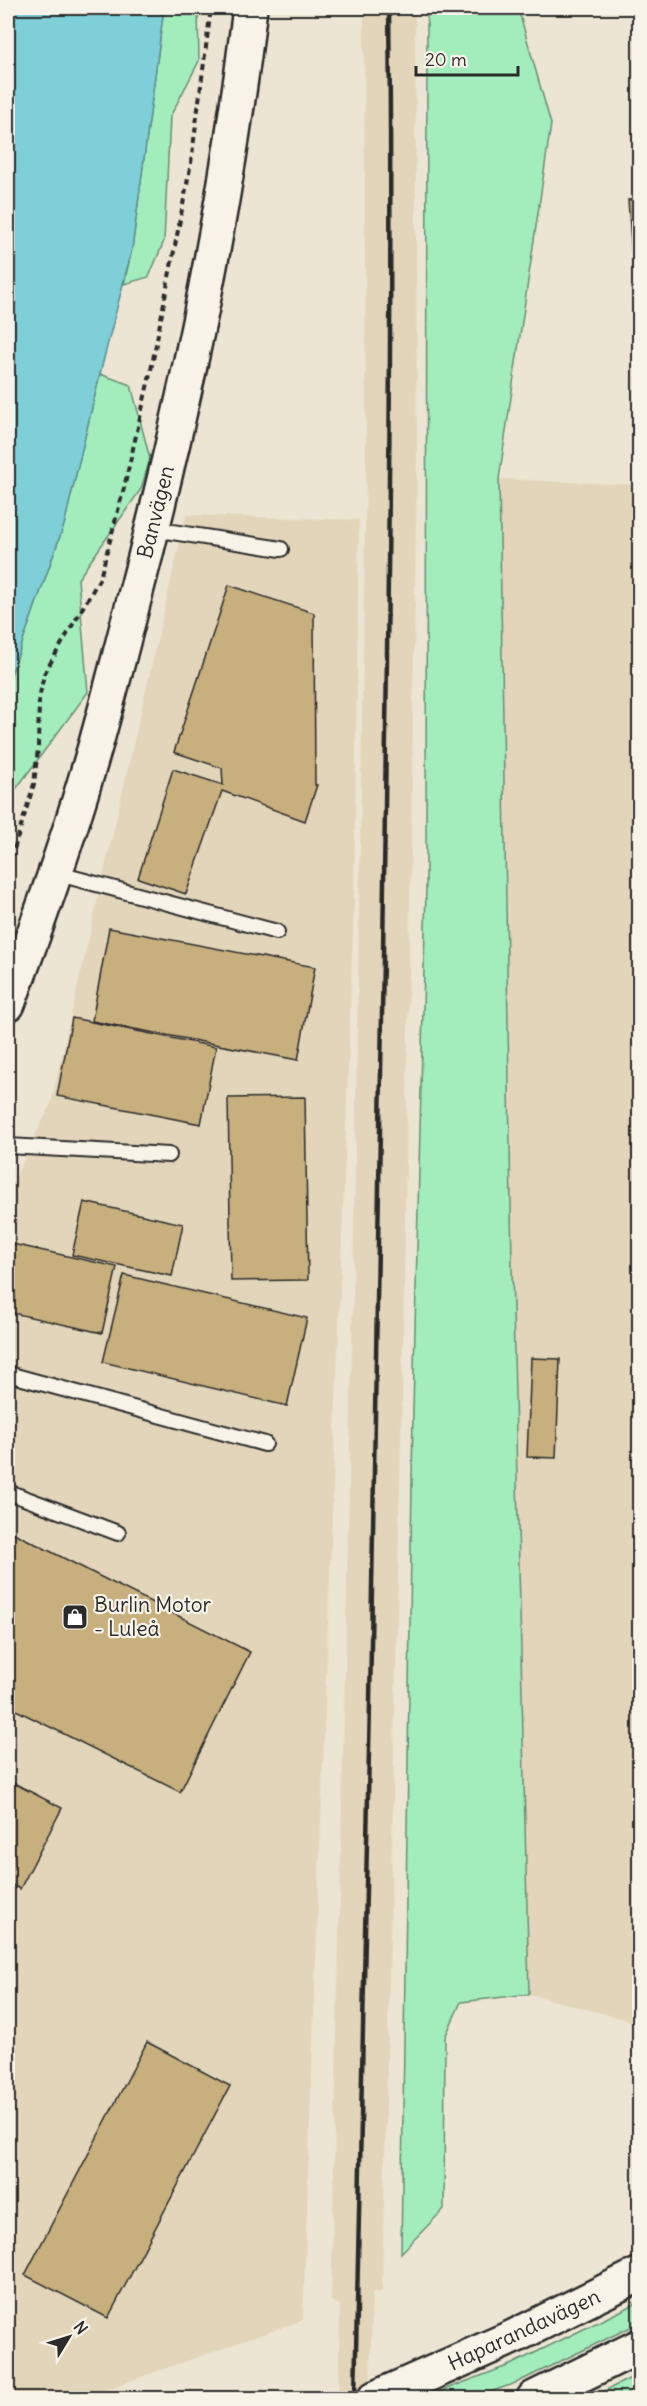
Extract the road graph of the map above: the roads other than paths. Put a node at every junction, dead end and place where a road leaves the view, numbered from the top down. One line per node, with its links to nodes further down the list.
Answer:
1 (250, 8): 2 (street, Banvägen)
2 (153, 529): 3 (lane); 4 (street, Banvägen)
3 (281, 549)
4 (55, 873): 5 (lane); 6 (street, Banvägen)
5 (277, 932)
6 (8, 1004)
7 (8, 1146): 8 (lane)
8 (169, 1155)
9 (8, 1374): 10 (lane)
10 (265, 1444)
11 (8, 1492): 12 (lane)
12 (118, 1533)
13 (639, 2274): 15 (street, Haparandavägen)
14 (639, 2346): 16 (street)
15 (375, 2398)
16 (534, 2398)

